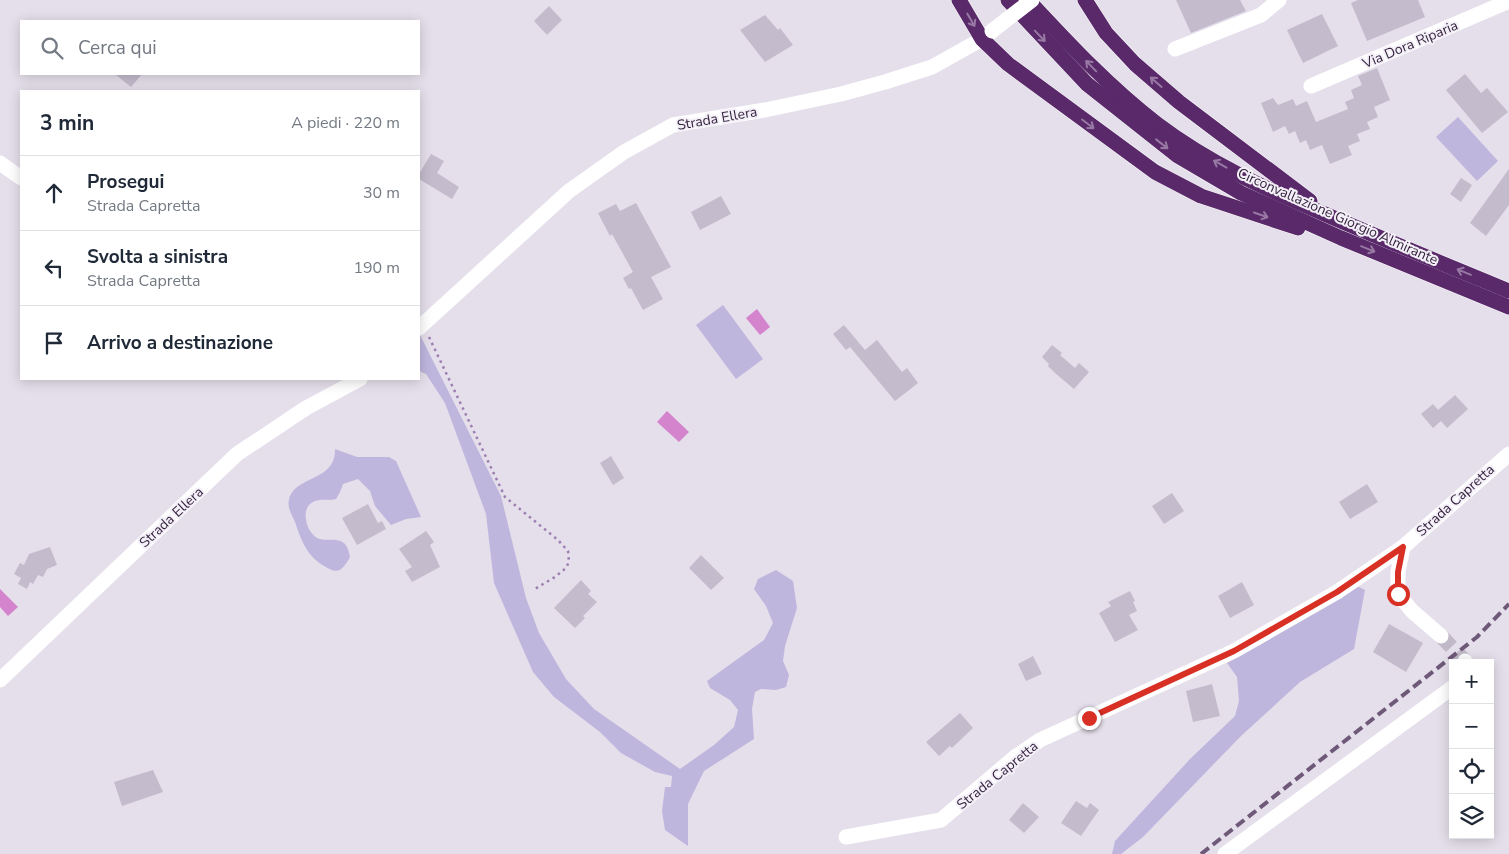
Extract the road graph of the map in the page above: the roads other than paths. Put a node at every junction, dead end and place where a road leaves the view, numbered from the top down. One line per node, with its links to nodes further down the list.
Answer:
1 (959, 0): 8 (highway, one-way to 8)
2 (1008, 0): 14 (highway, Circonvallazione Giorgio Almirante, one-way to 14)
3 (1028, 0): 13 (highway, Circonvallazione Giorgio Almirante, one-way to 3)
4 (1032, 0): 8 (street, Strada Ellera, bridge)
5 (1279, 0): 9 (street)
6 (1509, 2): 10 (street, Via Dora Riparia)
7 (1089, 4): 13 (highway, one-way to 7)
8 (987, 35): 14 (highway, one-way to 14); 17 (street, Strada Ellera)
9 (1175, 49)
10 (1311, 86)
11 (0, 163): 12 (street)
12 (20, 177)
13 (1334, 218): 15 (highway, Circonvallazione Giorgio Almirante, one-way to 13)
14 (1341, 238): 16 (highway, Circonvallazione Giorgio Almirante, one-way to 16)
15 (1509, 291)
16 (1509, 307)
17 (421, 326)
18 (358, 380): 22 (street, Strada Ellera)
19 (1509, 454): 20 (street, Strada Capretta)
20 (1403, 547): 21 (street, Strada Capretta); 24 (street, Strada Capretta)
21 (1441, 636)
22 (0, 680)
23 (1449, 689): 25 (street)
24 (846, 837)
25 (1225, 854)

